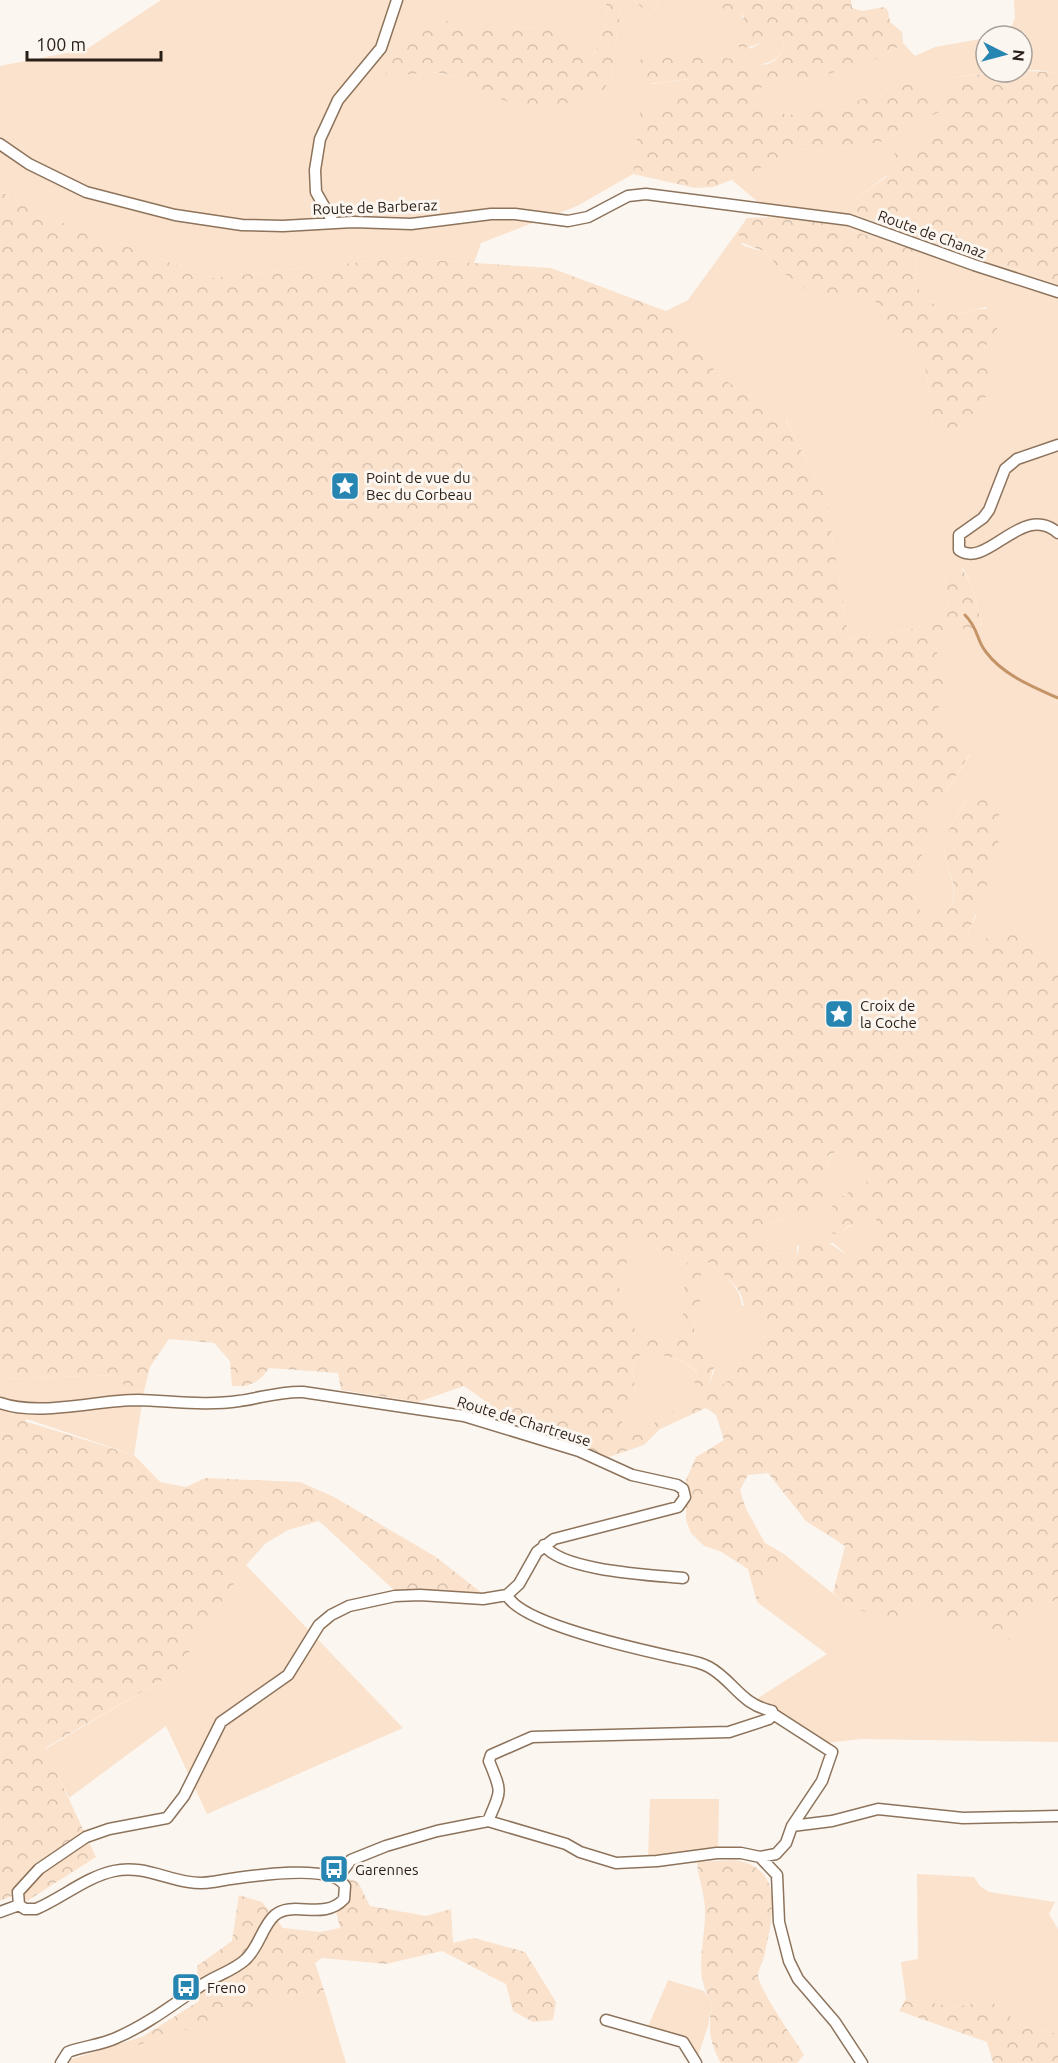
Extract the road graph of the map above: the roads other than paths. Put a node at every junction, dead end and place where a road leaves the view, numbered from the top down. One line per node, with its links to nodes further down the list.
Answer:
1 (397, 0): 4 (street)
2 (0, 144): 4 (street, Route de Barberaz)
3 (795, 212): 4 (street, Route de Barberaz); 5 (street, Route de Chanaz)
4 (333, 222)
5 (1058, 292)
6 (1058, 445): 7 (street)
7 (1058, 533)
8 (0, 1403): 9 (street, Route de Chartreuse)
9 (544, 1545): 10 (street); 11 (street)
10 (683, 1578)
11 (507, 1595): 12 (street); 18 (street)
12 (773, 1714): 14 (street); 15 (street)
13 (1058, 1816): 15 (street)
14 (488, 1821): 16 (street); 17 (street)
15 (792, 1826): 16 (street)
16 (760, 1857): 23 (street)
17 (338, 1877): 18 (street); 21 (street)
18 (19, 1905): 19 (street)
19 (0, 1912)
20 (606, 2020): 22 (street)
21 (61, 2063)
22 (696, 2063)
23 (862, 2063)

